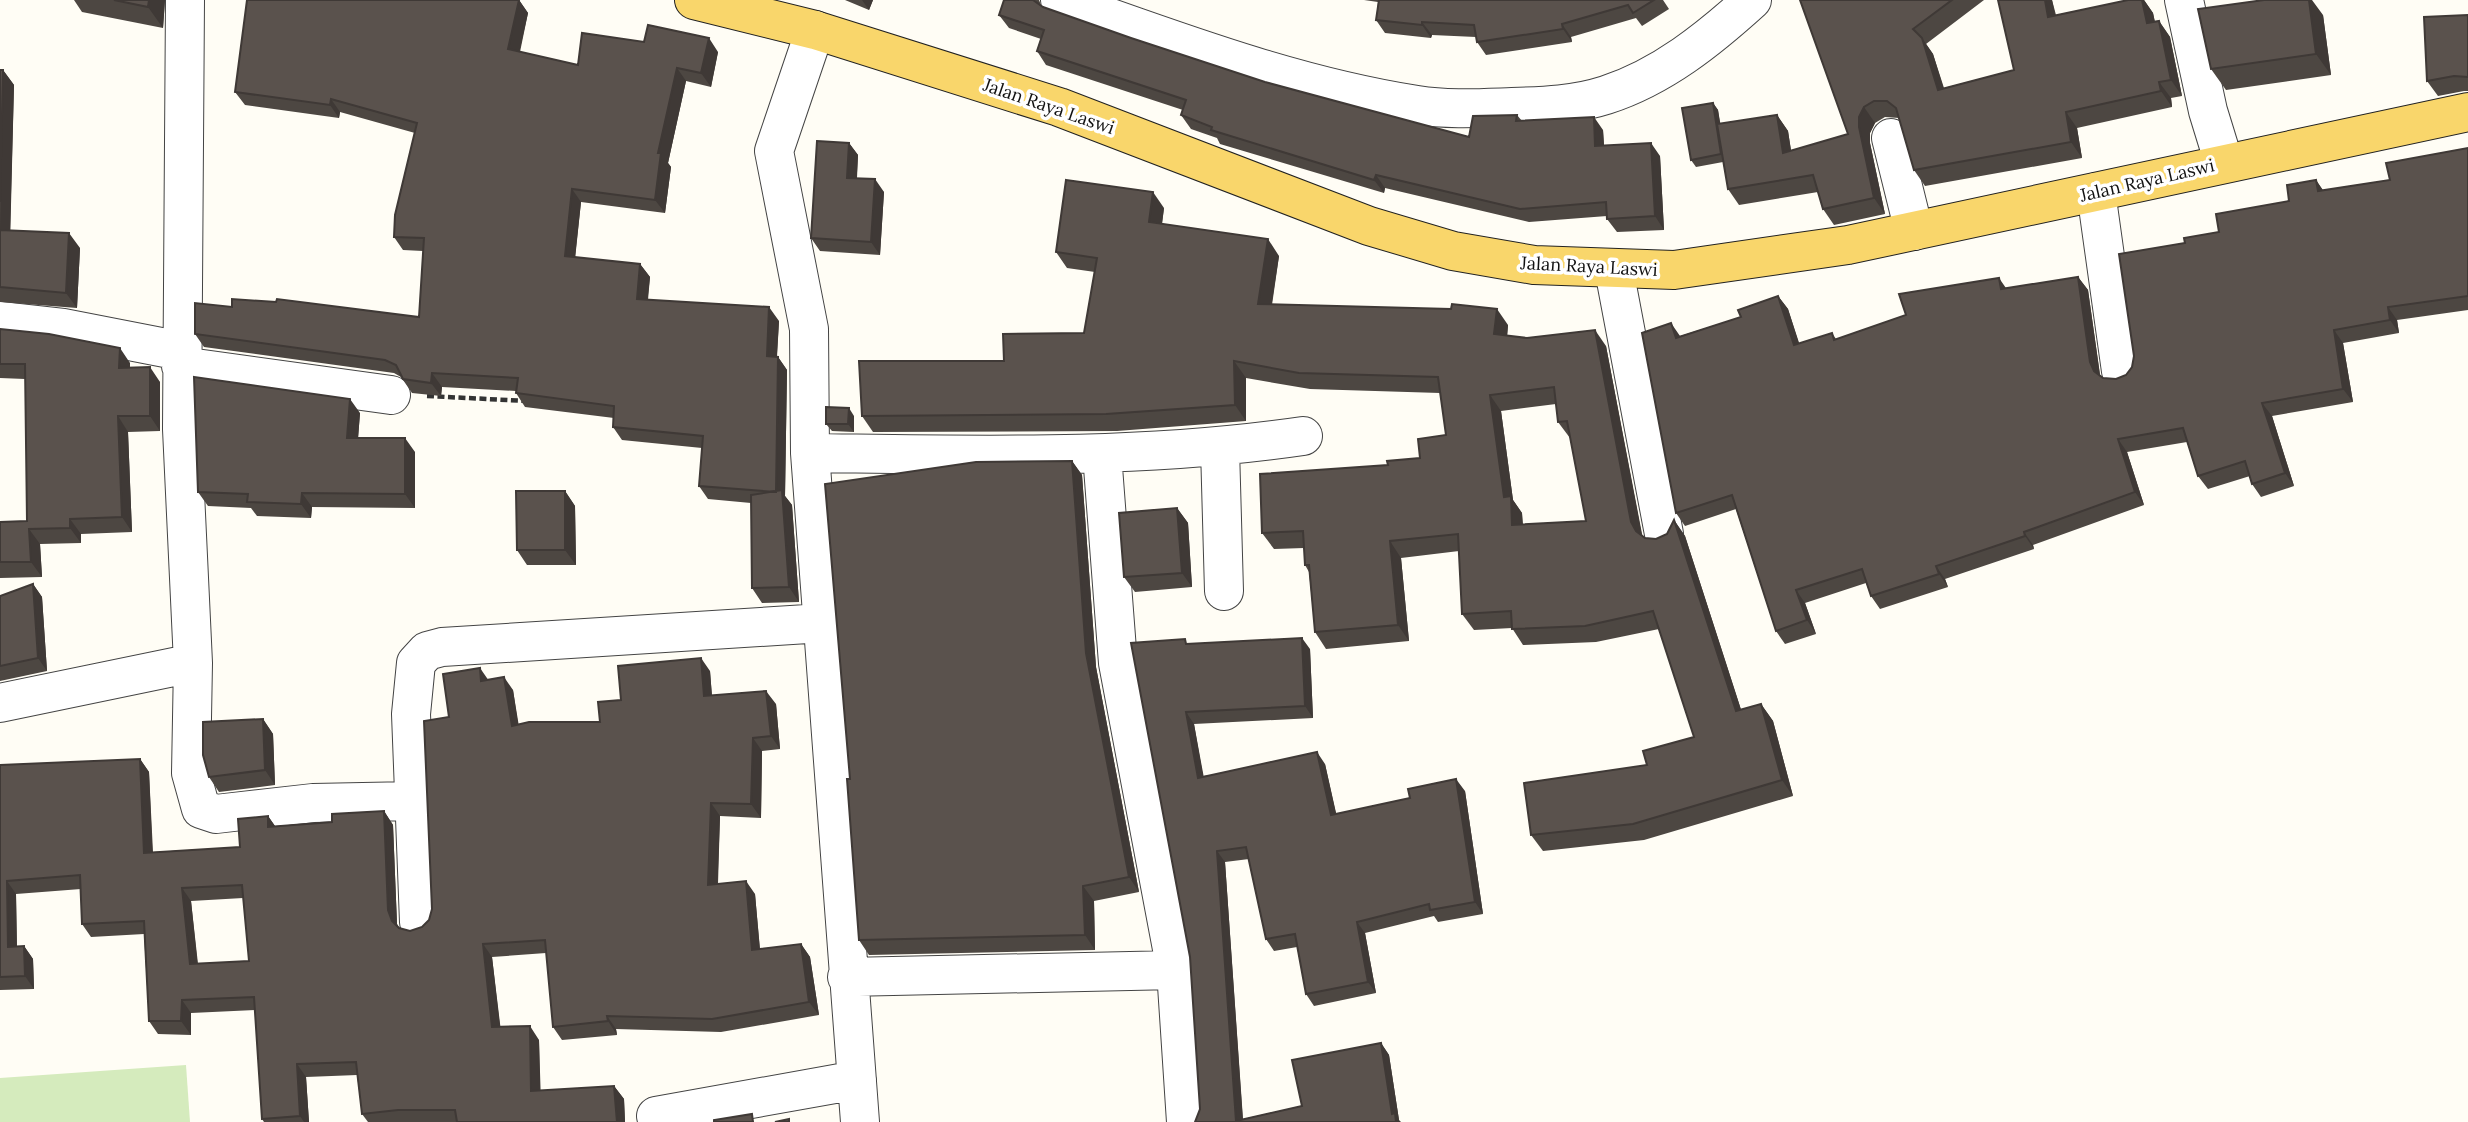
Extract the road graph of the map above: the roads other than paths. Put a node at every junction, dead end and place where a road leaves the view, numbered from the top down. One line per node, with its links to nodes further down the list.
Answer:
1 (185, 0): 15 (street)
2 (694, 0): 6 (main road, Jalan Raya Laswi)
3 (1060, 0): 4 (street)
4 (1752, 0)
5 (2184, 0): 10 (street)
6 (735, 6): 7 (main road, Jalan Raya Laswi)
7 (816, 30): 13 (main road, Jalan Raya Laswi); 20 (street)
8 (2468, 111): 10 (main road, Jalan Raya Laswi)
9 (1891, 138): 12 (street)
10 (2224, 163): 11 (main road, Jalan Raya Laswi)
11 (2096, 192): 12 (main road, Jalan Raya Laswi); 16 (street)
12 (1914, 231): 13 (main road, Jalan Raya Laswi)
13 (1614, 270): 22 (street)
14 (0, 321): 15 (street)
15 (181, 359): 17 (street); 25 (street)
16 (2121, 371)
17 (391, 395)
18 (1303, 436): 19 (street)
19 (1220, 448): 21 (street); 23 (street)
20 (810, 453): 21 (street); 24 (street)
21 (1102, 454): 29 (street)
22 (1664, 534)
23 (1224, 591)
24 (823, 623): 27 (street); 30 (street)
25 (193, 663): 26 (street); 27 (street)
26 (0, 703)
27 (413, 801): 28 (street)
28 (419, 922)
29 (1175, 970): 30 (street); 34 (street)
30 (847, 978): 31 (street)
31 (856, 1080): 32 (street); 33 (street)
32 (656, 1116)
33 (860, 1122)
34 (1186, 1122)

